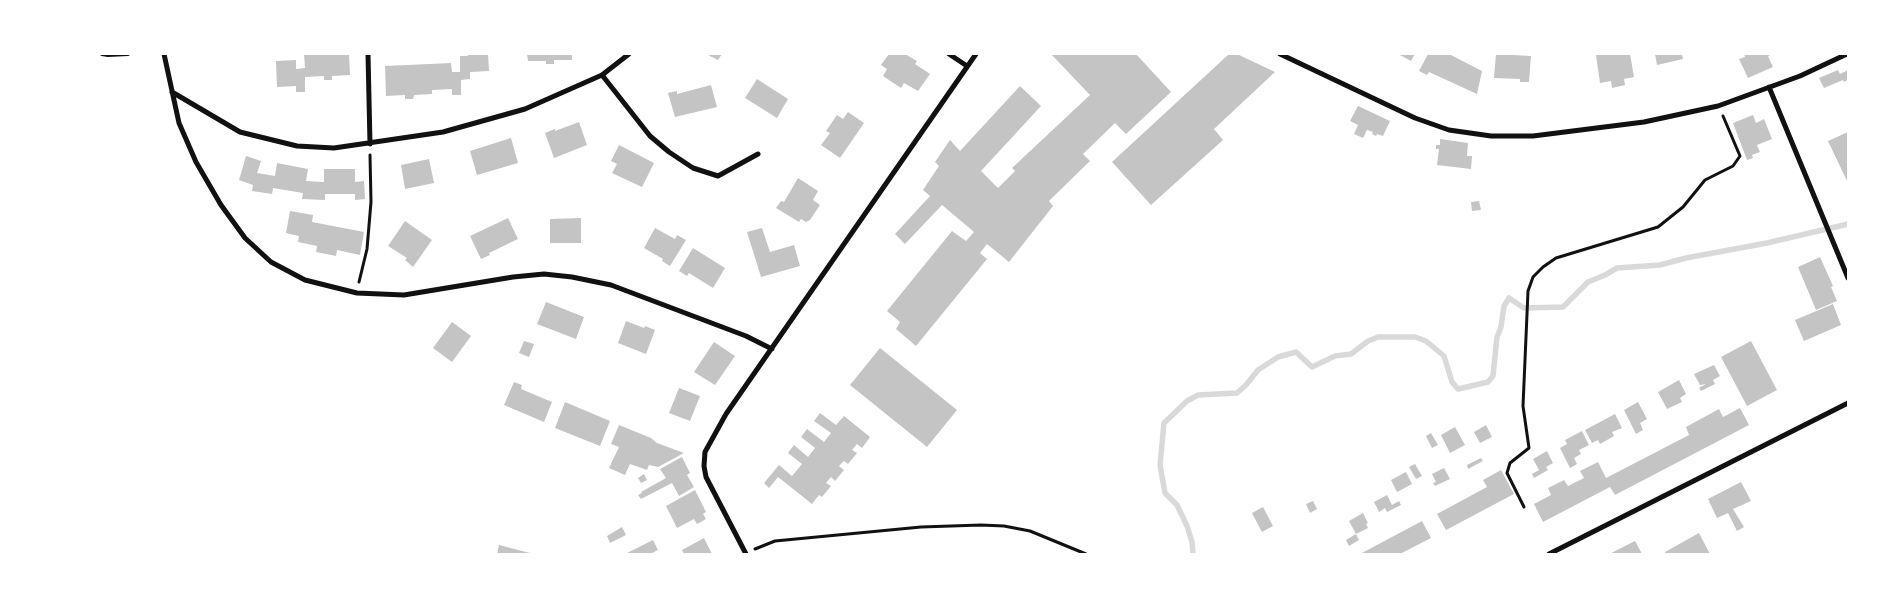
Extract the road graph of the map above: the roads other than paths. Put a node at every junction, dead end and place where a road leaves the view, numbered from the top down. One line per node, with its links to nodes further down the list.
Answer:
1 (102, 54): 2 (lane)
2 (128, 54)
3 (164, 54): 13 (street)
4 (368, 54): 14 (street)
5 (629, 54): 11 (street)
6 (949, 54): 10 (street)
7 (976, 54): 10 (street)
8 (1280, 54): 12 (street)
9 (1847, 54): 12 (street)
10 (967, 66): 17 (street)
11 (602, 75): 14 (street); 15 (street)
12 (1769, 87): 16 (street)
13 (172, 92): 14 (street); 17 (street)
14 (370, 144)
15 (758, 154)
16 (1848, 278)
17 (772, 349): 19 (street)
18 (1848, 403): 20 (street)
19 (745, 553)
20 (1549, 554)

